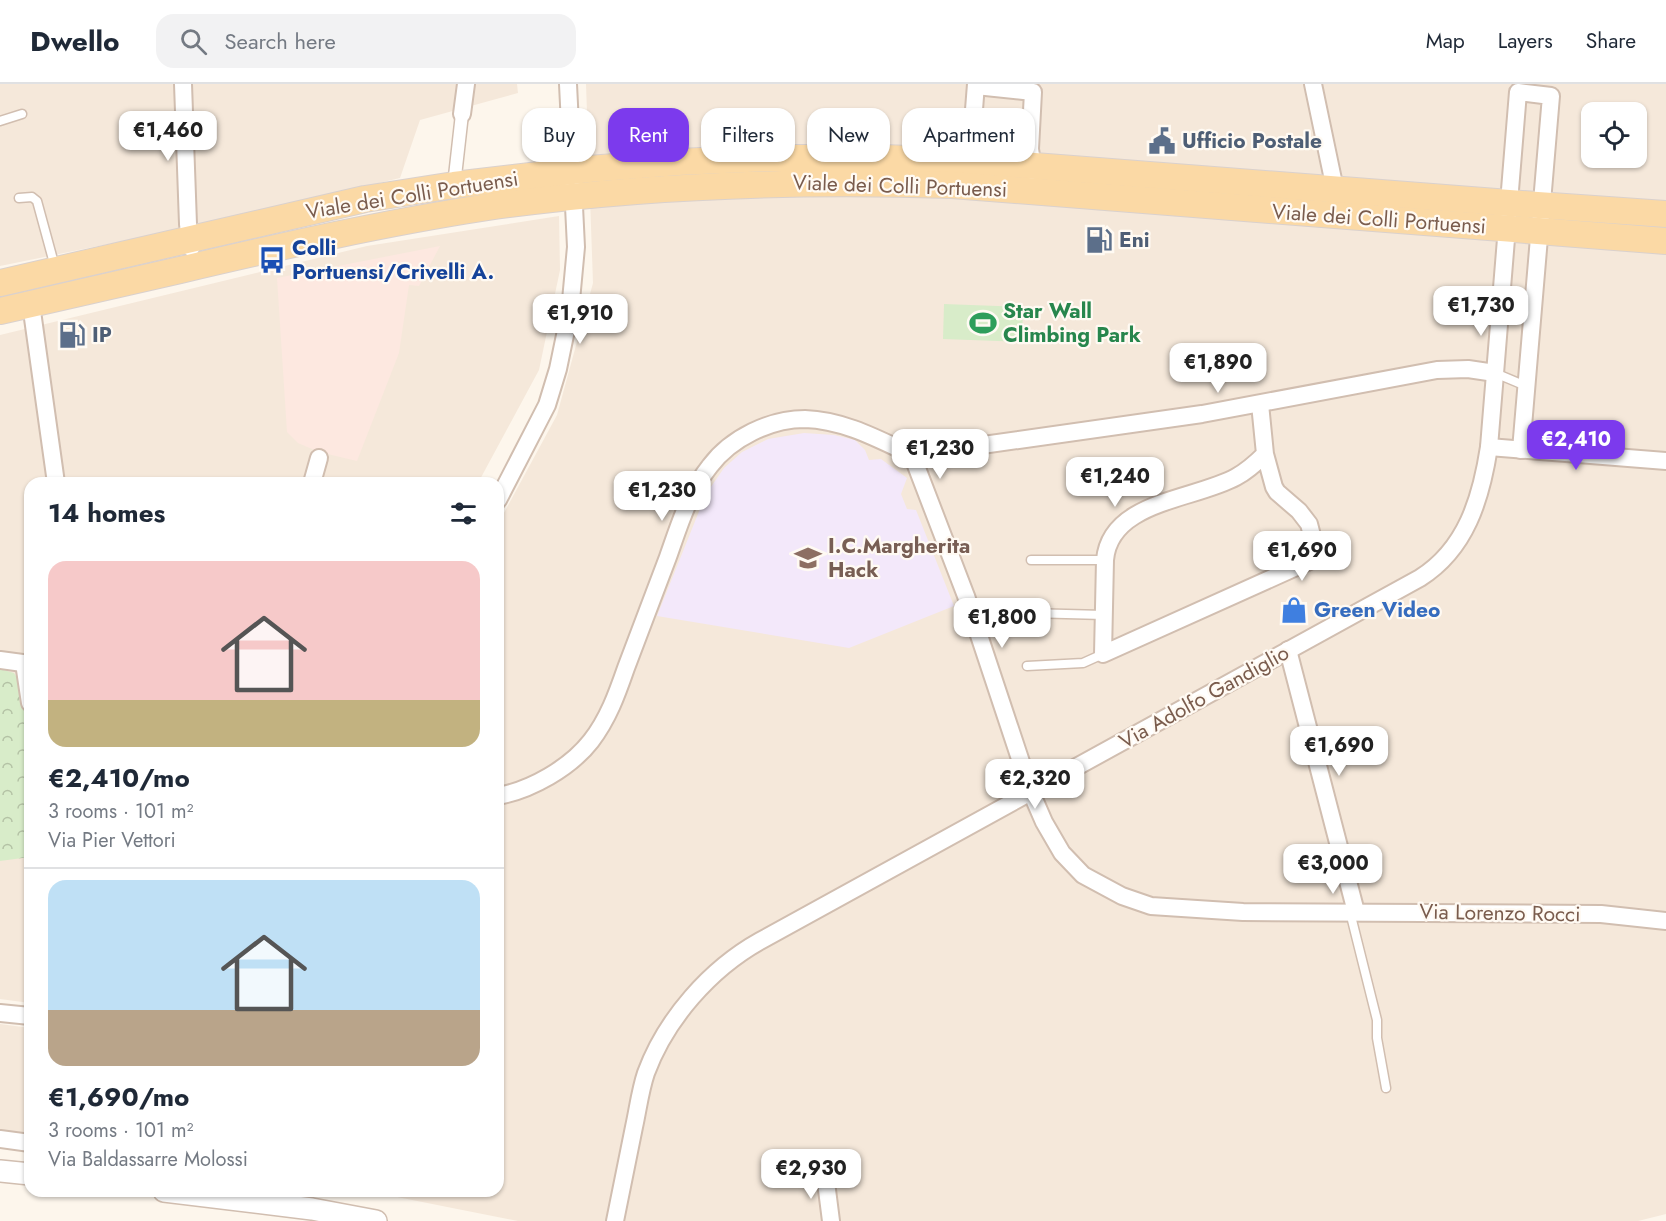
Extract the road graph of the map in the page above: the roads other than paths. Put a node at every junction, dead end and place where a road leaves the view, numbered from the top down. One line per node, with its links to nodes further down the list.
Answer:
1 (183, 84): 24 (street)
2 (466, 84): 9 (street)
3 (568, 84): 14 (street)
4 (1308, 84): 16 (street)
5 (976, 85): 6 (street); 7 (street)
6 (1033, 88): 13 (street)
7 (974, 108)
8 (22, 114): 10 (lane)
9 (462, 114): 15 (street)
10 (0, 121)
11 (902, 159): 14 (main road, Viale dei Colli Portuensi)
12 (986, 162): 13 (main road, Viale dei Colli Portuensi)
13 (1032, 165): 16 (main road, Viale dei Colli Portuensi); 17 (street, Viale dei Colli Portuensi)
14 (572, 171): 15 (main road, Viale dei Colli Portuensi); 18 (street)
15 (454, 185): 24 (main road, Viale dei Colli Portuensi)
16 (1335, 189): 22 (main road, Viale dei Colli Portuensi)
17 (1037, 191): 18 (main road, Viale dei Colli Portuensi); 22 (main road, Viale dei Colli Portuensi)
18 (575, 196): 26 (main road, Viale dei Colli Portuensi); 42 (street)
19 (19, 198): 27 (lane)
20 (1541, 206): 21 (main road, Viale dei Colli Portuensi); 22 (main road, Viale dei Colli Portuensi); 22 (street, Via Adolfo Gandiglio); 23 (street)
21 (1666, 214)
22 (1508, 216): 23 (main road, Viale dei Colli Portuensi); 31 (street, Via Adolfo Gandiglio)
23 (1539, 231): 25 (main road, Viale dei Colli Portuensi); 32 (street)
24 (189, 238): 26 (street); 27 (main road, Viale dei Colli Portuensi)
25 (1666, 241)
26 (195, 267): 29 (main road, Viale dei Colli Portuensi)
27 (55, 270): 28 (main road, Viale dei Colli Portuensi)
28 (0, 283)
29 (31, 304): 30 (main road, Viale dei Colli Portuensi); 40 (street)
30 (0, 311)
31 (1495, 373): 32 (lane); 33 (street); 34 (street, Via Adolfo Gandiglio)
32 (1526, 386): 35 (street)
33 (1260, 404): 36 (street); 37 (street)
34 (1489, 447): 35 (street); 47 (street, Via Adolfo Gandiglio)
35 (1521, 450): 39 (street)
36 (1265, 454): 44 (street); 48 (street)
37 (912, 455): 52 (street, Via Lorenzo Rocci); 53 (street)
38 (319, 458): 41 (street)
39 (1666, 461)
40 (55, 477)
41 (314, 477)
42 (504, 488)
43 (1031, 560): 44 (lane)
44 (1105, 560): 46 (street)
45 (1028, 613): 46 (lane)
46 (1104, 615): 48 (street)
47 (1288, 651): 52 (street, Via Adolfo Gandiglio); 54 (street)
48 (1103, 654): 51 (lane)
49 (0, 660): 50 (street)
50 (24, 664)
51 (1026, 666)
52 (1031, 792): 54 (street, Via Lorenzo Rocci); 68 (street, Via Adolfo Gandiglio)
53 (504, 793)
54 (1353, 912): 55 (street, Via Lorenzo Rocci); 58 (lane)
55 (1666, 921)
56 (0, 1013): 57 (street)
57 (24, 1015)
58 (1386, 1088)
59 (0, 1139): 60 (street)
60 (24, 1142)
61 (0, 1171): 62 (street)
62 (24, 1173)
63 (825, 1174): 69 (street)
64 (221, 1197): 65 (street)
65 (312, 1215): 66 (street)
66 (342, 1218): 67 (street)
67 (376, 1221)
68 (615, 1221)
69 (831, 1221)

